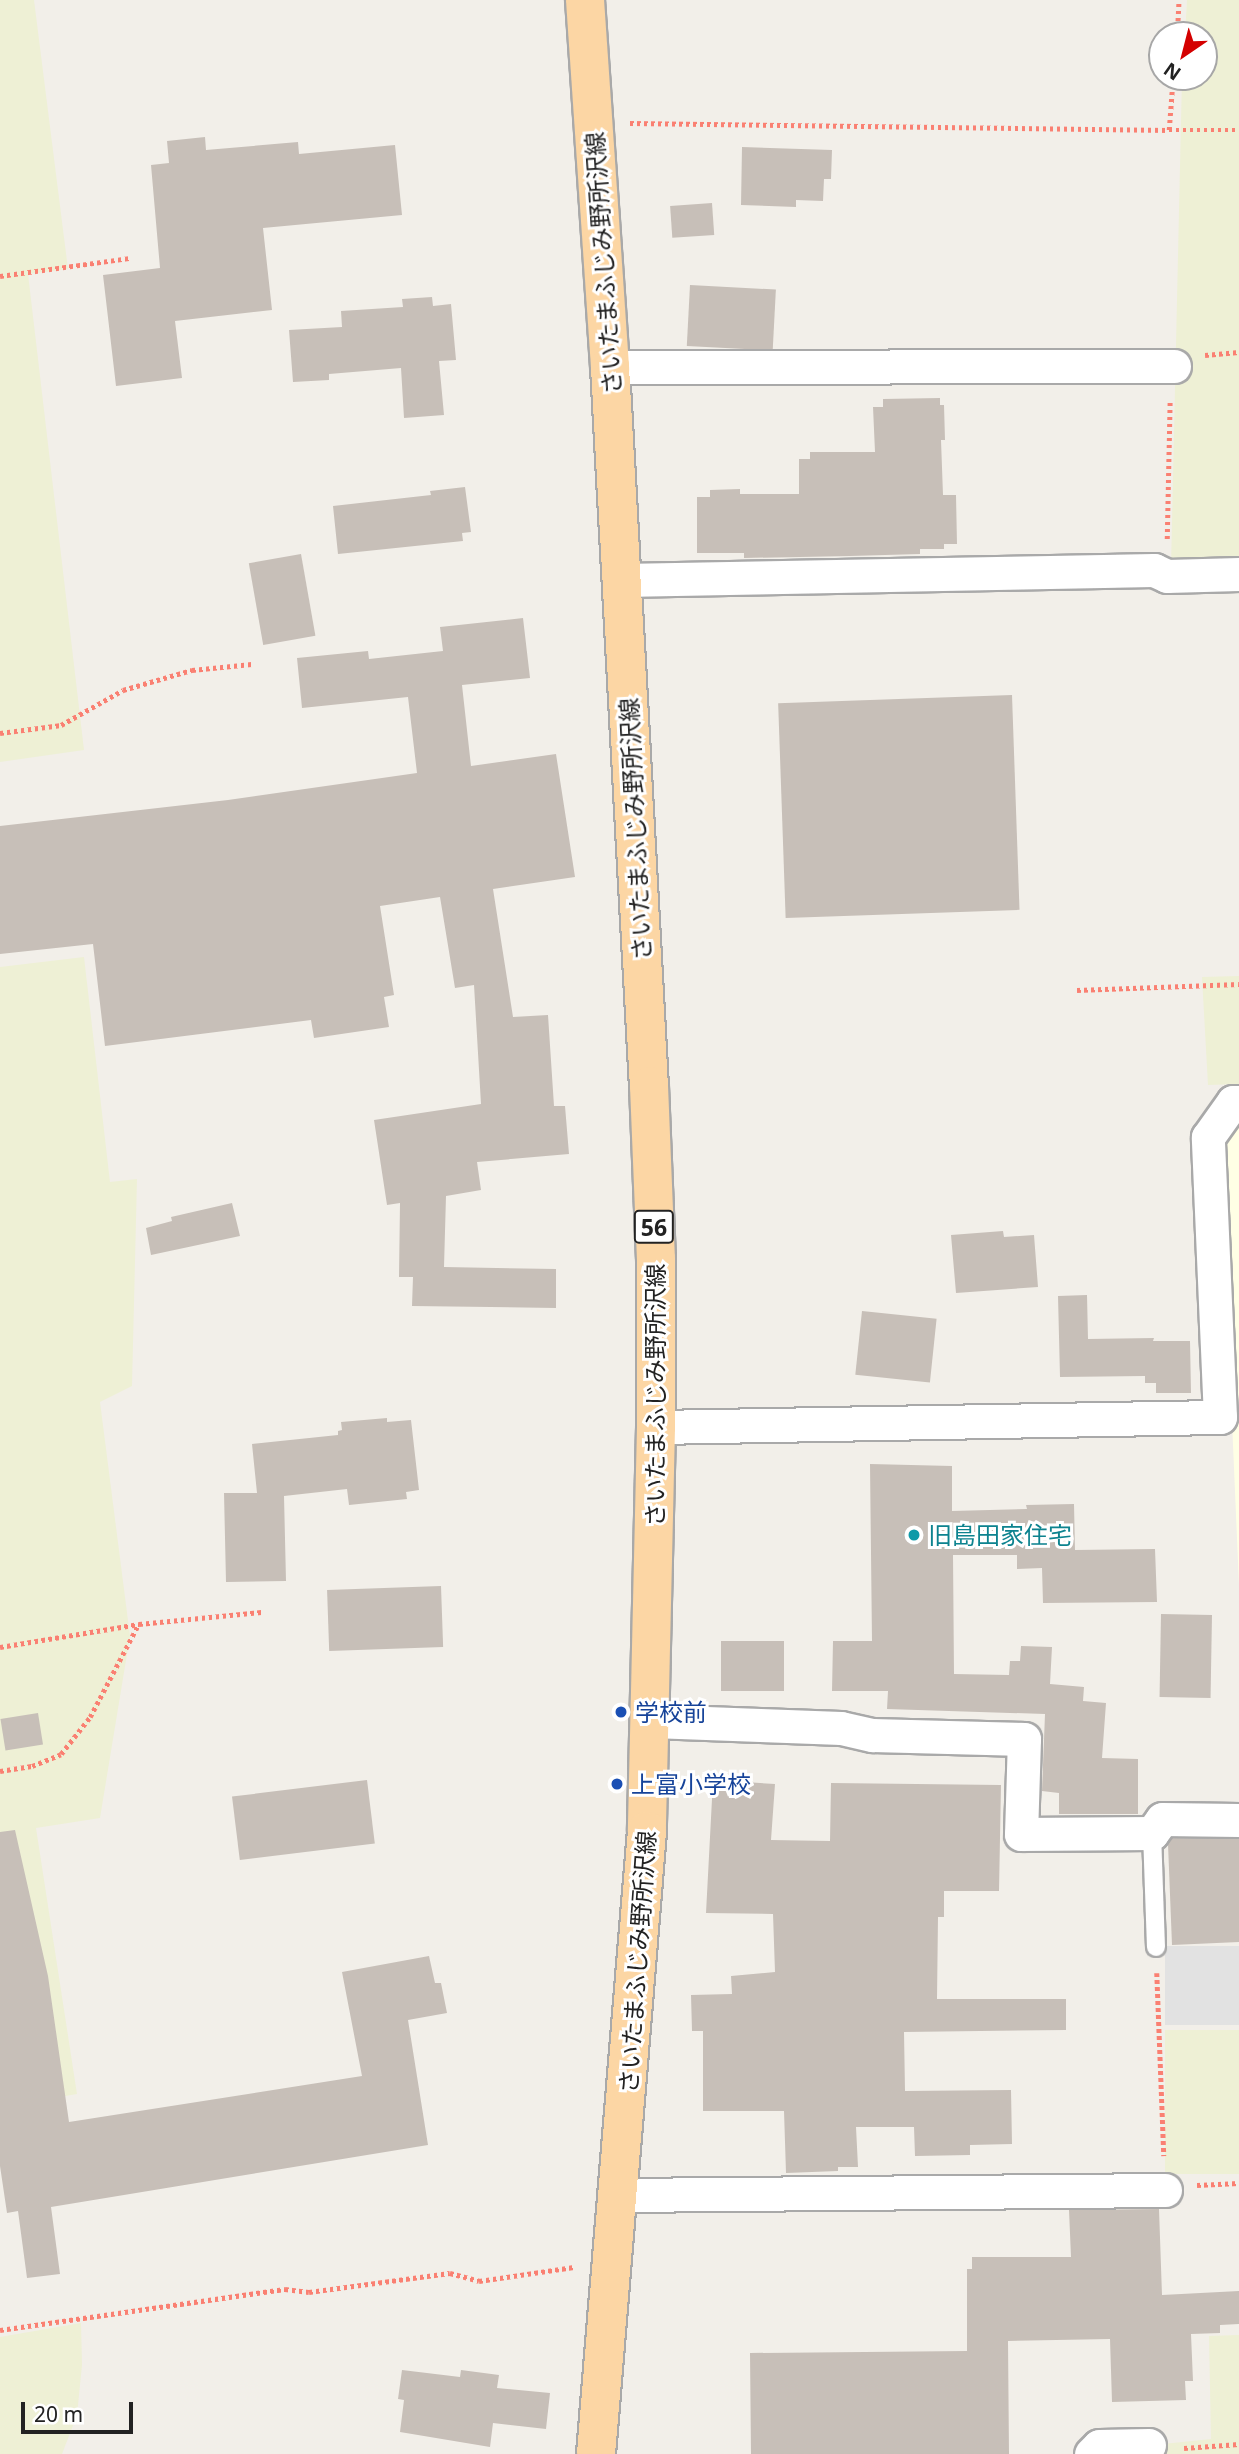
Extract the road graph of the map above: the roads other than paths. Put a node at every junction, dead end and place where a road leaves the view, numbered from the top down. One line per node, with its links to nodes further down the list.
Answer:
1 (585, 0): 3 (main road, さいたまふじみ野所沢線 / 56)
2 (1174, 366): 3 (street)
3 (610, 367): 5 (main road, さいたまふじみ野所沢線 / 56)
4 (1239, 574): 5 (street)
5 (622, 580): 7 (main road, さいたまふじみ野所沢線 / 56)
6 (1239, 1102): 7 (street)
7 (656, 1427): 8 (main road, さいたまふじみ野所沢線 / 56)
8 (652, 1721): 10 (street); 13 (main road, さいたまふじみ野所沢線 / 56)
9 (1239, 1820): 10 (street)
10 (1152, 1833): 11 (lane)
11 (1156, 1947)
12 (1165, 2190): 13 (street)
13 (619, 2195): 15 (main road, さいたまふじみ野所沢線 / 56)
14 (1149, 2445): 16 (street)
15 (596, 2454)
16 (1091, 2454)

